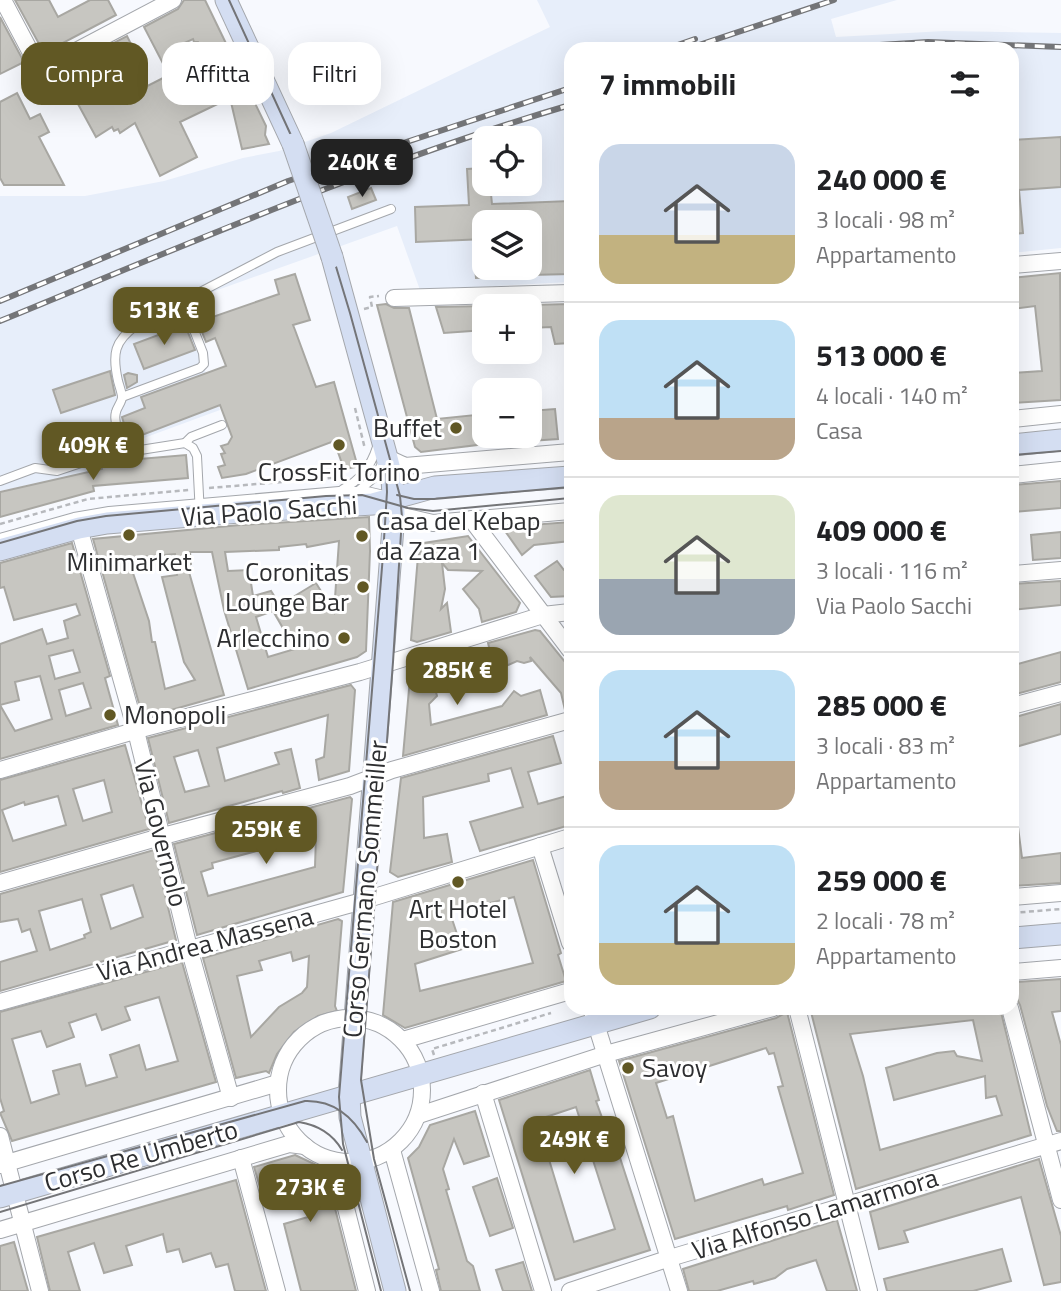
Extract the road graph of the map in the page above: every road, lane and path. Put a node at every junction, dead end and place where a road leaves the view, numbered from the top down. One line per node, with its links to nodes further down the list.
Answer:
1 (3, 0): 2 (street)
2 (173, 0)
3 (226, 0): 15 (main road, Corso Germano Sommeiller, bridge)
4 (391, 209): 9 (lane)
5 (1061, 261): 6 (street)
6 (1019, 264)
7 (564, 293): 8 (street)
8 (390, 296): 10 (path)
9 (183, 302): 11 (lane); 11 (lane)
10 (372, 307)
11 (122, 397): 19 (lane)
12 (1061, 414): 13 (street)
13 (1019, 418)
14 (222, 425): 17 (lane)
15 (379, 430): 21 (main road, Corso Germano Sommeiller); 28 (lane)
16 (1061, 440): 18 (main road)
17 (185, 443): 19 (lane); 31 (lane)
18 (1019, 444)
19 (126, 448): 26 (lane)
20 (564, 453): 22 (street)
21 (387, 455): 22 (street); 29 (lane); 30 (main road, Corso Germano Sommeiller)
22 (466, 461): 27 (street)
23 (1061, 470): 24 (street)
24 (1019, 474)
25 (564, 477): 27 (main road)
26 (0, 481)
27 (457, 485): 30 (main road)
28 (339, 491): 29 (lane, Via Paolo Sacchi); 31 (lane, Via Paolo Sacchi)
29 (358, 491): 30 (lane, Via Paolo Sacchi)
30 (392, 504): 31 (main road, Via Paolo Sacchi); 33 (street); 42 (main road, Corso Germano Sommeiller)
31 (200, 509): 34 (main road, Via Paolo Sacchi); 35 (lane, Via Paolo Sacchi)
32 (564, 511): 33 (street)
33 (471, 519): 40 (street)
34 (79, 528): 36 (main road, Via Paolo Sacchi); 46 (street, Via Governolo)
35 (0, 538)
36 (0, 550)
37 (1061, 570): 38 (street)
38 (1019, 573)
39 (564, 613): 40 (street)
40 (543, 615): 41 (street); 42 (street)
41 (564, 642)
42 (383, 666): 46 (street); 48 (main road, Corso Germano Sommeiller)
43 (1061, 693): 44 (street)
44 (1019, 704)
45 (564, 722): 48 (street)
46 (136, 731): 47 (street); 49 (street, Via Governolo)
47 (0, 770)
48 (374, 777): 49 (street); 55 (main road, Corso Germano Sommeiller)
49 (161, 836): 52 (street); 61 (street, Via Governolo)
50 (564, 839): 51 (street, Via Andrea Massena)
51 (540, 846): 55 (street, Via Andrea Massena); 58 (street)
52 (0, 883)
53 (1061, 893): 54 (street)
54 (1019, 896)
55 (364, 900): 61 (street, Via Andrea Massena); 71 (main road, Corso Germano Sommeiller)
56 (1061, 909): 57 (path)
57 (1019, 912)
58 (564, 924)
59 (1061, 934): 60 (main road)
60 (1019, 937)
61 (189, 948): 65 (street, Via Andrea Massena); 79 (street, Via Governolo)
62 (1061, 968): 63 (street)
63 (1019, 971)
64 (564, 993): 72 (street)
65 (0, 1002)
66 (558, 1011): 73 (path)
67 (748, 1015): 74 (street)
68 (799, 1015): 92 (street)
69 (1012, 1015): 83 (street)
70 (594, 1016): 74 (street); 75 (main road, Corso Re Umberto)
71 (354, 1018): 72 (street); 76 (street); 78 (main road, Corso Germano Sommeiller)
72 (403, 1040): 75 (street)
73 (432, 1049)
74 (606, 1054): 77 (street); 95 (street)
75 (421, 1073): 78 (main road, Corso Re Umberto); 81 (street)
76 (278, 1083): 79 (street, Corso Re Umberto); 80 (street)
77 (483, 1093): 81 (street); 101 (street)
78 (349, 1095): 80 (main road, Corso Re Umberto); 88 (main road, Corso Germano Sommeiller)
79 (231, 1098): 89 (street, Corso Re Umberto)
80 (282, 1114): 84 (street); 90 (main road, Corso Re Umberto)
81 (419, 1115): 85 (street)
82 (0, 1136): 89 (street)
83 (1054, 1143): 91 (street); 92 (street, Via Alfonso Lamarmora)
84 (305, 1146): 86 (street, Corso Re Umberto); 87 (street)
85 (392, 1150): 88 (street); 100 (street)
86 (241, 1158): 93 (street, Corso Re Umberto); 97 (street)
87 (334, 1161): 88 (street); 98 (street)
88 (361, 1162): 99 (main road, Corso Germano Sommeiller)
89 (4, 1164): 90 (street)
90 (7, 1195): 93 (street)
91 (1061, 1199)
92 (847, 1205): 95 (street, Via Alfonso Lamarmora); 104 (street)
93 (22, 1223): 94 (street, Corso Re Umberto); 96 (street)
94 (0, 1230)
95 (670, 1258): 102 (street, Via Alfonso Lamarmora); 103 (street)
96 (40, 1291)
97 (277, 1291)
98 (367, 1291)
99 (396, 1291)
100 (430, 1291)
101 (543, 1291)
102 (570, 1291)
103 (679, 1291)
104 (869, 1291)

